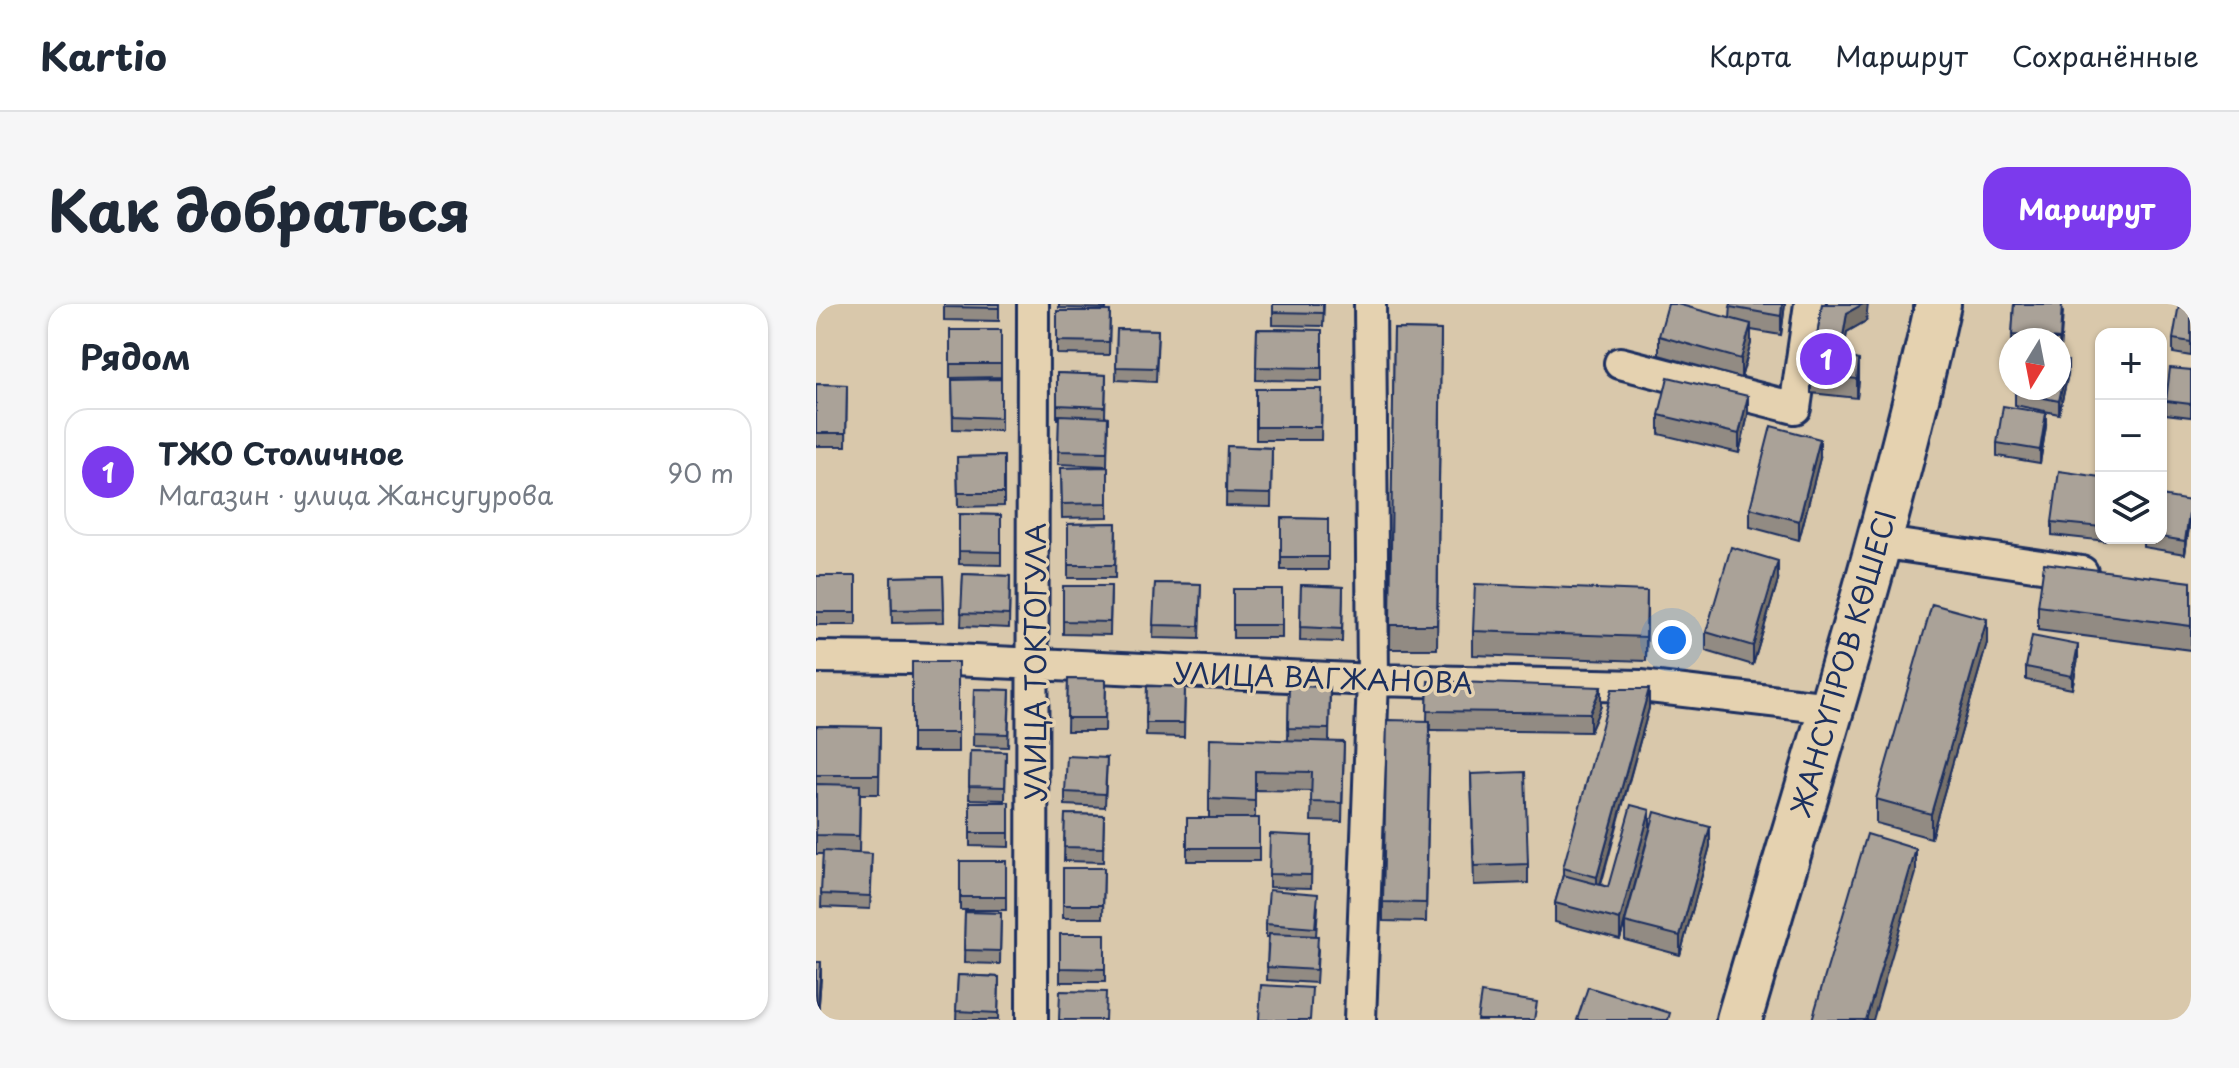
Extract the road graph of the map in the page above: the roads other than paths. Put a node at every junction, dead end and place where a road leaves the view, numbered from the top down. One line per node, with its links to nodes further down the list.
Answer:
1 (1033, 304): 9 (street, УЛИЦА ТОКТОГУЛА)
2 (1370, 304): 10 (street)
3 (1810, 304): 5 (street)
4 (1938, 304): 6 (main road, ЖАНСҮГІРОВ КӨШЕСІ)
5 (1620, 363)
6 (1878, 542): 7 (street); 11 (main road, ЖАНСҮГІРОВ КӨШЕСІ)
7 (2113, 576)
8 (816, 657): 9 (street, УЛИЦА ВАГЖАНОВА)
9 (1034, 666): 10 (street, УЛИЦА ВАГЖАНОВА); 12 (street, УЛИЦА ТОКТОГУЛА)
10 (1373, 680): 11 (street, УЛИЦА ВАГЖАНОВА); 13 (street)
11 (1830, 708): 14 (main road, ЖАНСҮГІРОВ КӨШЕСІ)
12 (1032, 1020)
13 (1360, 1020)
14 (1739, 1020)

